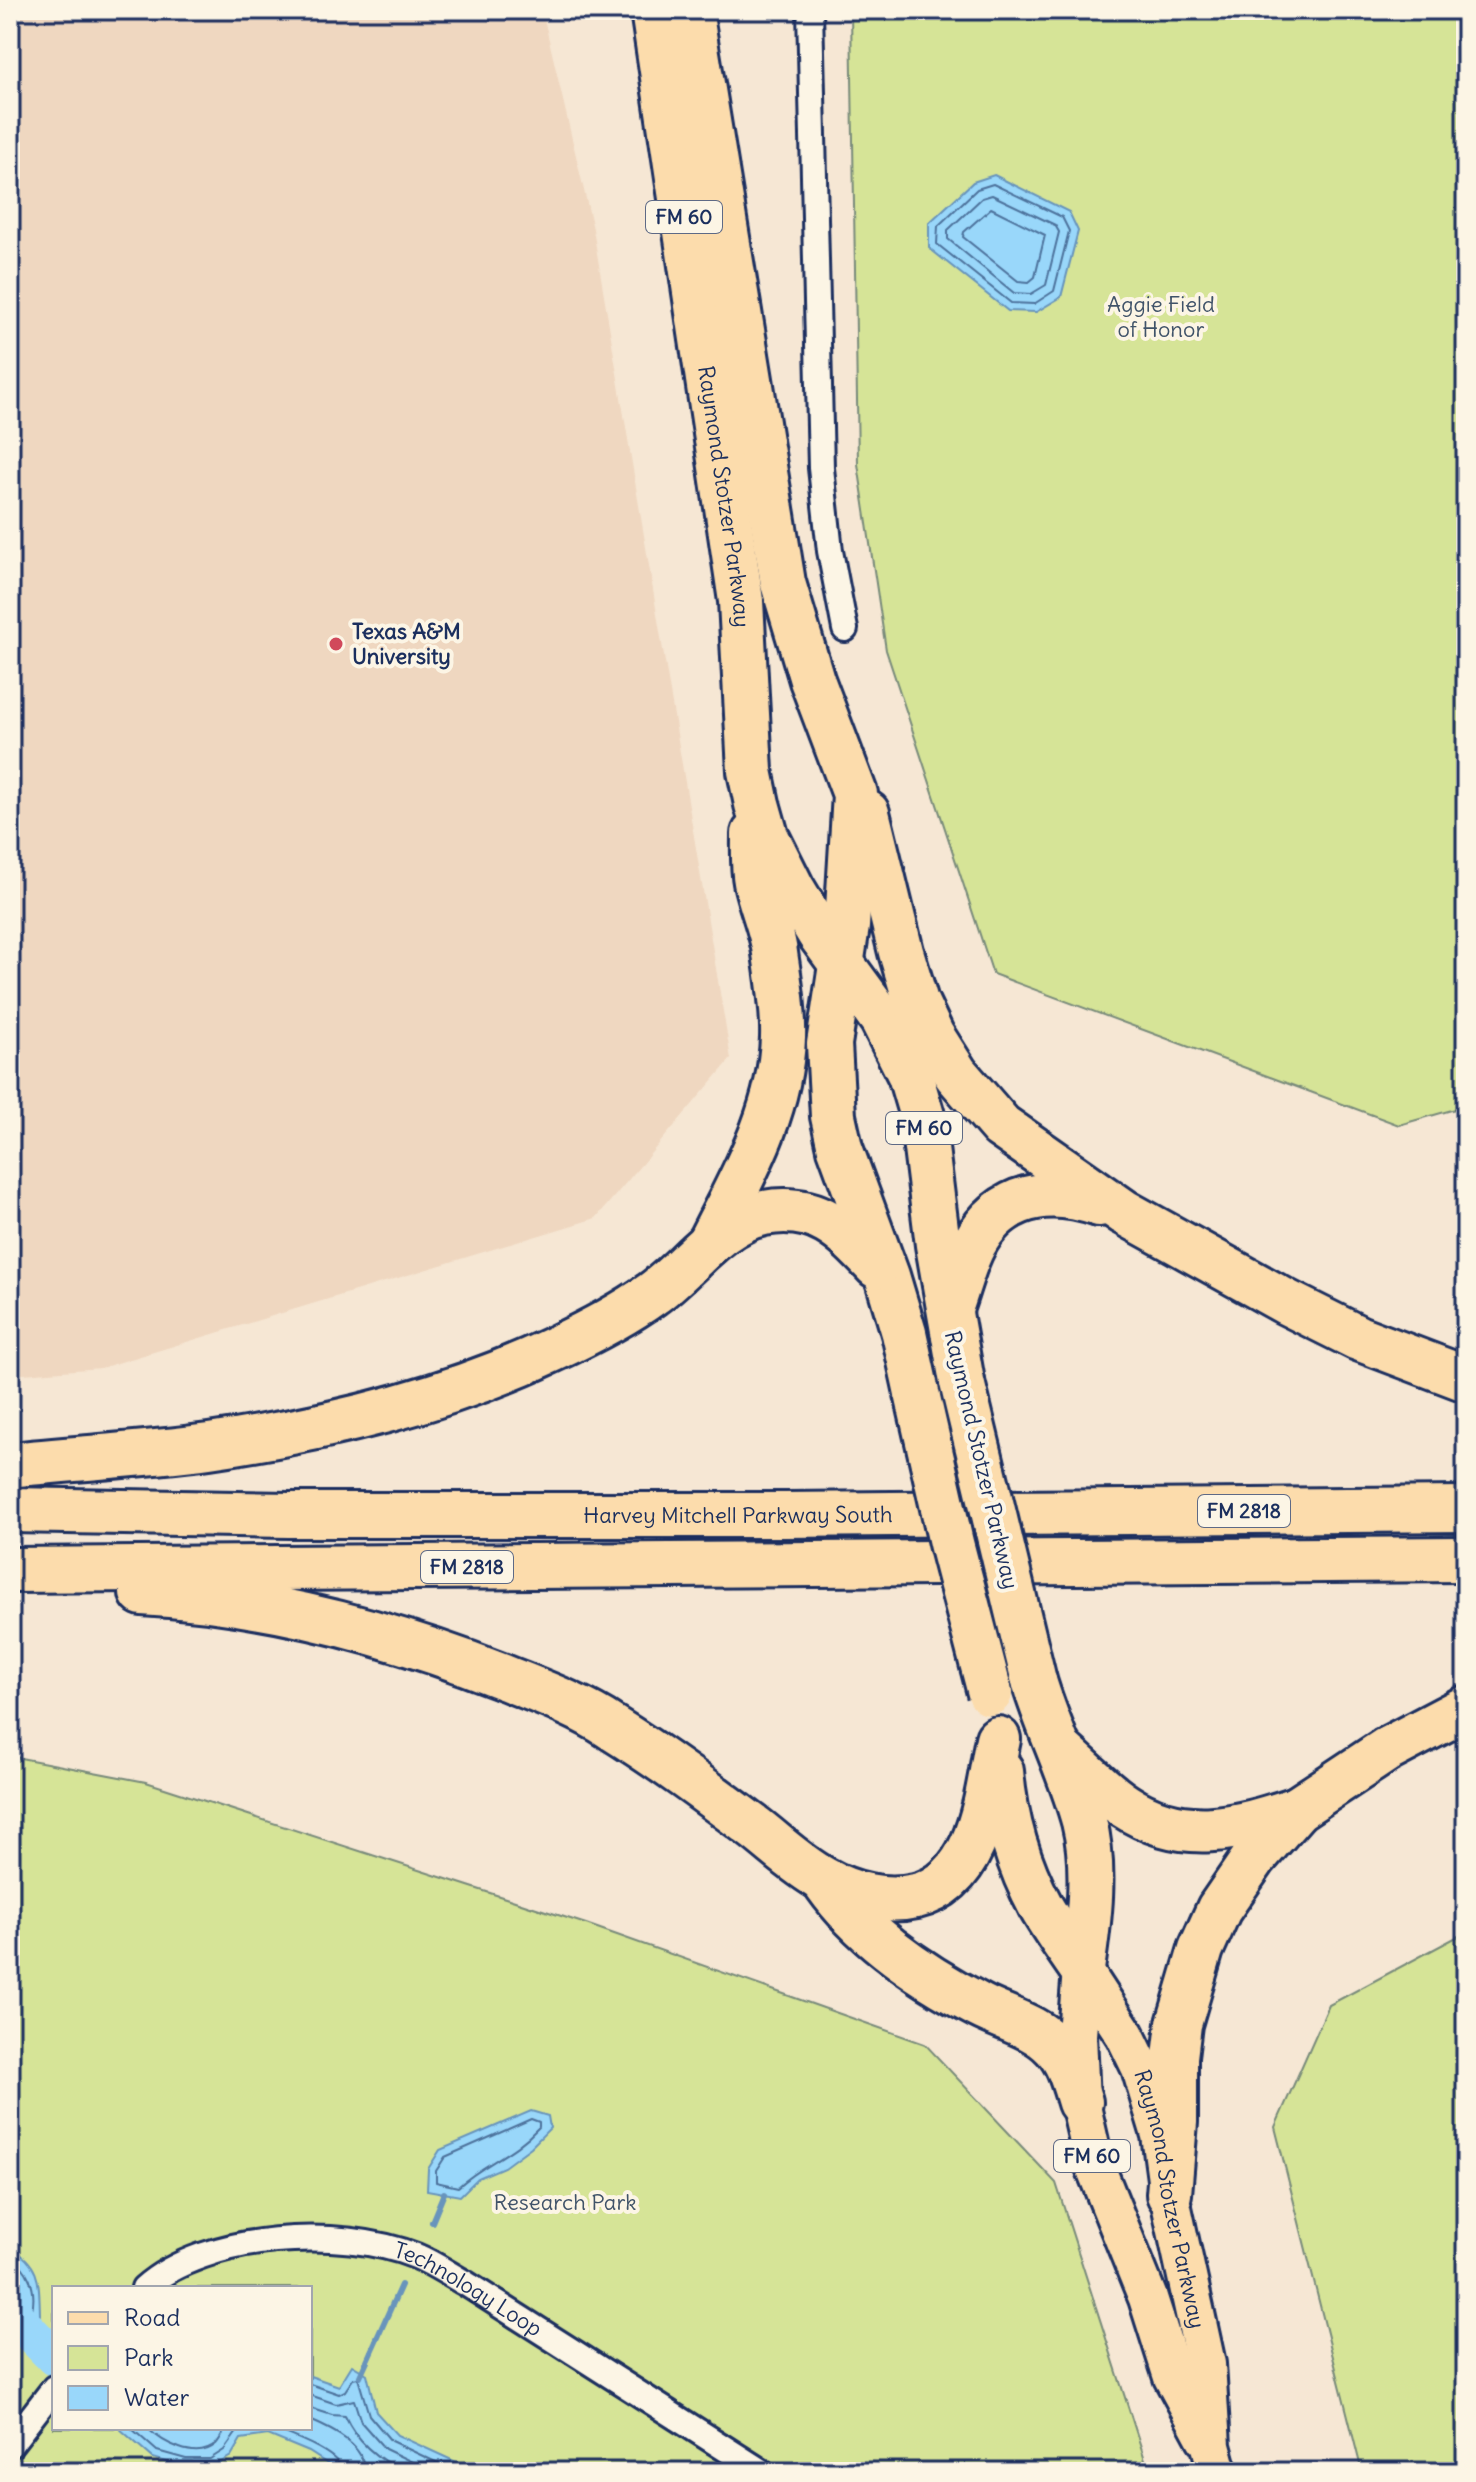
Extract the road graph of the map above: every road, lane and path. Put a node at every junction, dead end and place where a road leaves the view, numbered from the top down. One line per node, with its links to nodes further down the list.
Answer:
1 (653, 10): 7 (highway, Raymond Stotzer Parkway / FM 60)
2 (690, 10): 5 (highway, Raymond Stotzer Parkway / FM 60)
3 (721, 10): 5 (highway)
4 (810, 10): 6 (street)
5 (764, 466): 8 (highway, Raymond Stotzer Parkway / FM 60)
6 (845, 629)
7 (750, 771): 9 (highway, Raymond Stotzer Parkway / FM 60); 11 (highway)
8 (855, 794): 9 (highway, Raymond Stotzer Parkway / FM 60); 10 (highway)
9 (841, 963): 12 (highway, Raymond Stotzer Parkway / FM 60); 13 (highway, Raymond Stotzer Parkway / FM 60)
10 (1124, 1212): 13 (highway); 14 (highway)
11 (708, 1245): 12 (highway); 15 (highway)
12 (887, 1276): 22 (highway, Raymond Stotzer Parkway / FM 60, bridge)
13 (949, 1314): 23 (highway, Raymond Stotzer Parkway / FM 60, bridge)
14 (1466, 1379)
15 (10, 1465)
16 (1466, 1509): 17 (highway, Harvey Mitchell Parkway South / FM 2818)
17 (10, 1510)
18 (1466, 1559): 19 (highway, FM 2818)
19 (10, 1570)
20 (10, 1585): 25 (highway)
21 (1466, 1708): 24 (highway)
22 (998, 1739): 25 (highway); 26 (highway, Raymond Stotzer Parkway / FM 60)
23 (1058, 1748): 24 (highway); 26 (highway, Raymond Stotzer Parkway / FM 60)
24 (1297, 1809): 28 (highway)
25 (823, 1880): 27 (highway)
26 (1082, 1969): 27 (main road, Raymond Stotzer Parkway / FM 60); 28 (main road, Raymond Stotzer Parkway / FM 60)
27 (1080, 2102): 32 (main road, Raymond Stotzer Parkway / FM 60)
28 (1169, 2194): 32 (main road, Raymond Stotzer Parkway / FM 60)
29 (146, 2286): 33 (street, Technology Loop)
30 (52, 2391): 31 (street)
31 (15, 2438)
32 (1214, 2459)
33 (762, 2472)

